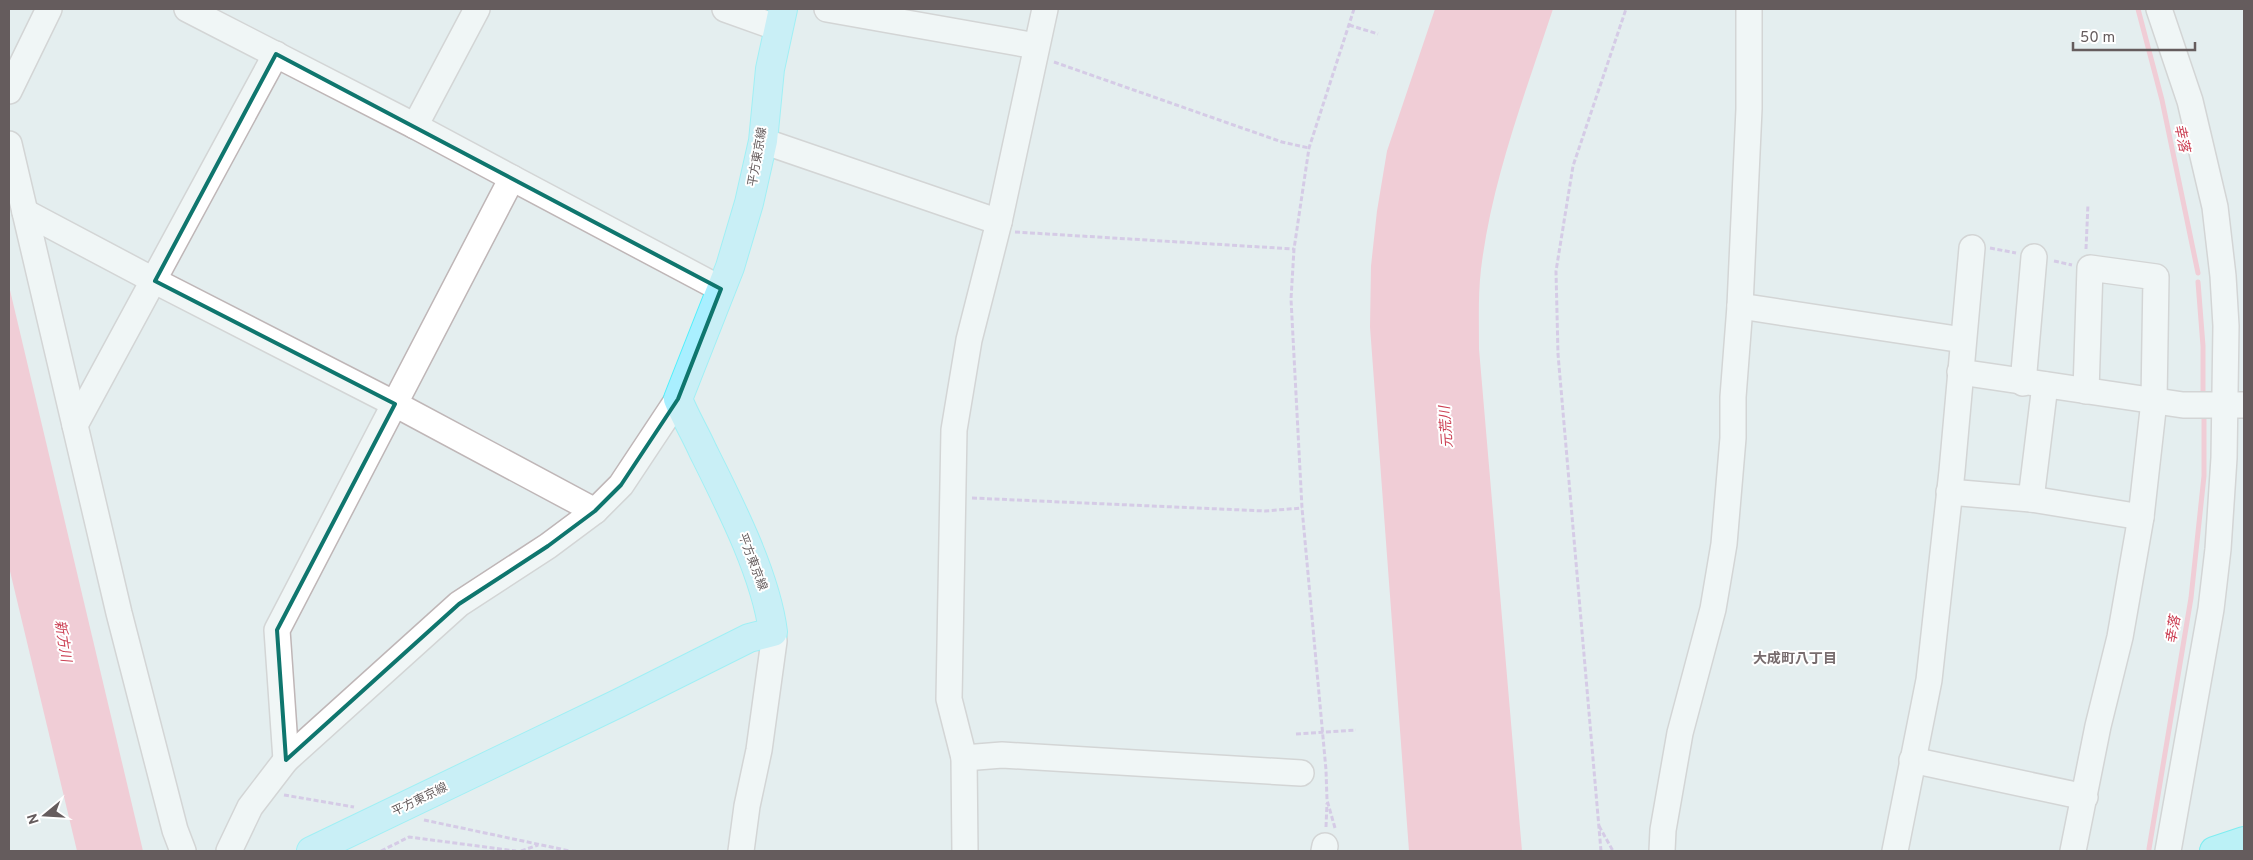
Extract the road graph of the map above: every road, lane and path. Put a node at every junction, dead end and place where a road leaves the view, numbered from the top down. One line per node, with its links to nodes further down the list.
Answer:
1 (49, 9): 17 (street)
2 (186, 9): 16 (street)
3 (476, 9): 18 (street)
4 (725, 9): 11 (street)
5 (827, 9): 12 (street)
6 (1045, 9): 15 (street)
7 (1354, 9): 13 (path)
8 (1626, 9): 61 (path)
9 (1749, 9): 32 (street)
10 (2159, 9): 40 (street)
11 (780, 18): 19 (main road, 平方東京線)
12 (932, 18): 15 (street)
13 (1348, 25): 14 (path); 21 (path)
14 (1378, 34)
15 (1035, 51): 21 (path); 25 (street)
16 (276, 54): 18 (street); 30 (street)
17 (9, 90)
18 (415, 126): 22 (street)
19 (764, 141): 25 (street); 31 (main road, 平方東京線)
20 (9, 144): 24 (street)
21 (1310, 148): 27 (path)
22 (512, 178): 31 (street); 39 (street)
23 (2088, 204): 29 (path)
24 (25, 212): 30 (street); 41 (street)
25 (998, 226): 27 (path); 43 (street)
26 (1972, 248): 33 (street)
27 (1294, 249): 45 (path)
28 (2034, 257): 35 (street)
29 (2086, 258)
30 (155, 282): 39 (street); 41 (street)
31 (721, 290): 37 (main road, 平方東京線)
32 (1740, 306): 33 (street); 75 (street)
33 (1963, 340): 34 (street)
34 (1960, 372): 35 (street); 42 (street)
35 (2034, 384): 36 (street); 44 (street)
36 (2086, 390): 38 (street); 38 (street)
37 (678, 399): 46 (street); 48 (main road, 平方東京線)
38 (2154, 400): 40 (street); 47 (street)
39 (395, 404): 46 (street); 53 (street)
40 (2234, 406): 78 (street)
41 (75, 425): 64 (street)
42 (1949, 492): 44 (street); 54 (street)
43 (952, 497): 45 (path); 52 (street)
44 (2031, 499): 47 (street)
45 (1302, 508): 50 (path)
46 (594, 511): 53 (street)
47 (2141, 517): 57 (street)
48 (773, 632): 59 (main road, 平方東京線); 71 (street)
49 (1356, 730): 50 (path)
50 (1323, 733): 51 (path); 58 (path)
51 (1296, 734)
52 (964, 758): 55 (street); 72 (street)
53 (286, 760): 56 (street)
54 (1912, 760): 57 (street); 76 (street)
55 (1302, 773)
56 (261, 792): 60 (path); 65 (street)
57 (2085, 797): 77 (street)
58 (1327, 800): 62 (path); 62 (path)
59 (412, 804): 60 (main road, 平方東京線); 63 (path)
60 (371, 824): 66 (main road, 平方東京線)
61 (1598, 824): 73 (path); 74 (path)
62 (1329, 844)
63 (539, 845): 69 (path); 70 (path)
64 (183, 851)
65 (229, 851)
66 (311, 851)
67 (381, 851): 68 (path)
68 (516, 851)
69 (521, 851)
70 (570, 851)
71 (741, 851)
72 (965, 851)
73 (1601, 851)
74 (1613, 851)
75 (1662, 851)
76 (1896, 851)
77 (2073, 851)
78 (2168, 851)

